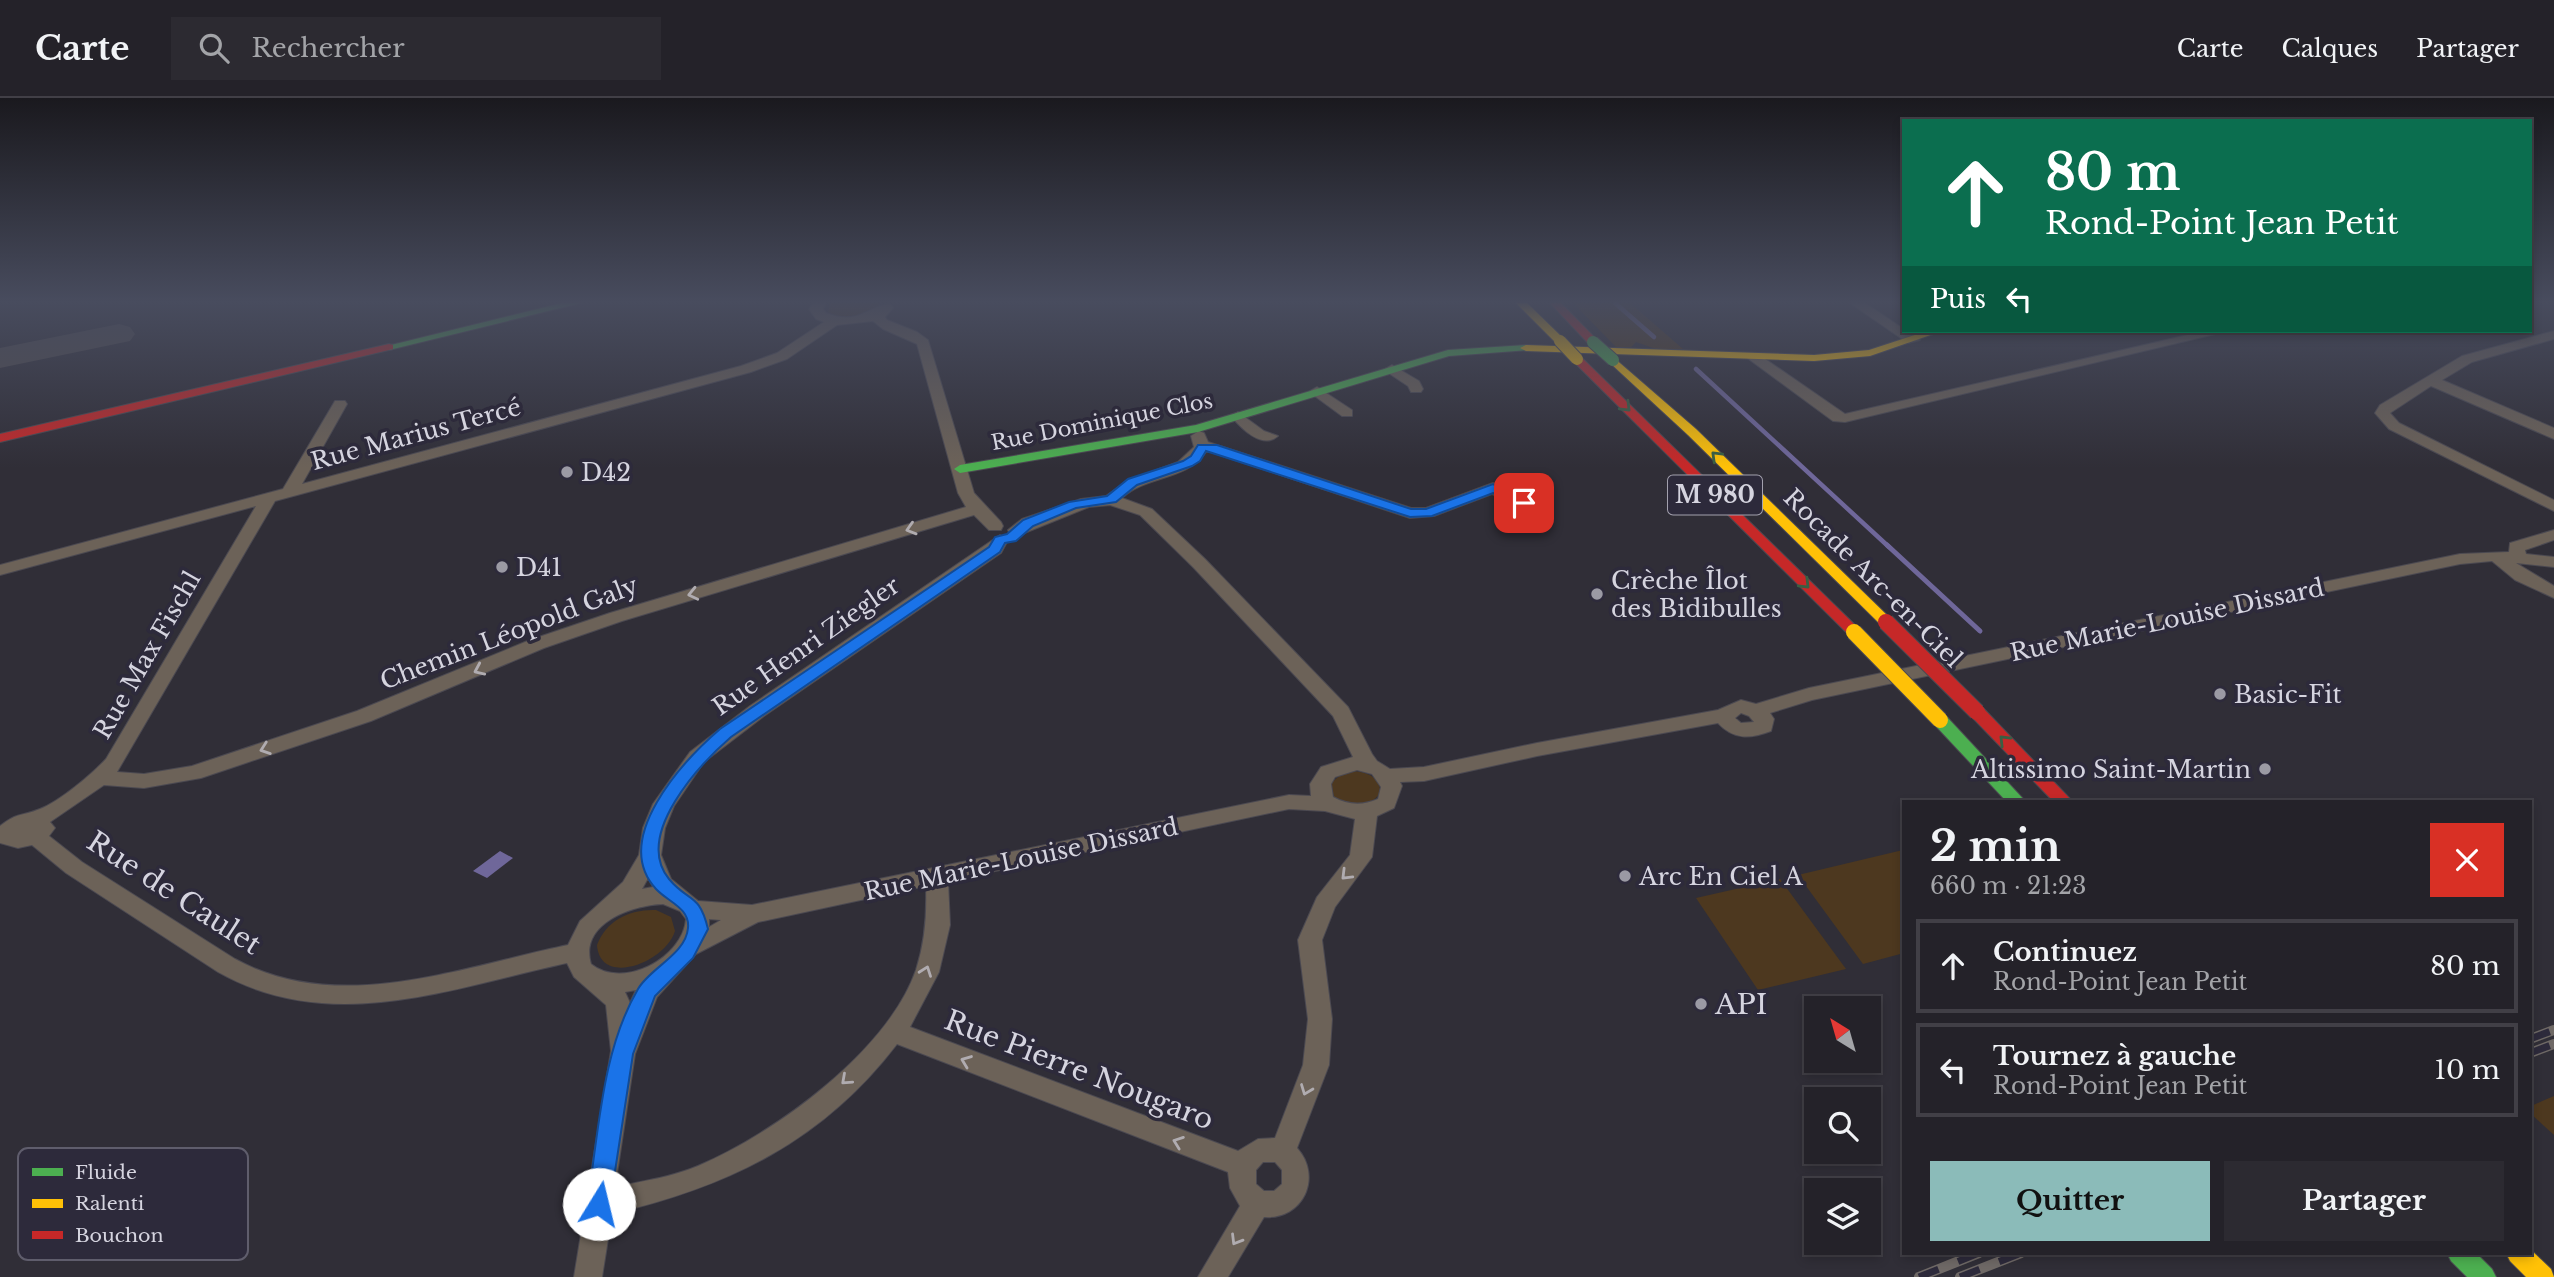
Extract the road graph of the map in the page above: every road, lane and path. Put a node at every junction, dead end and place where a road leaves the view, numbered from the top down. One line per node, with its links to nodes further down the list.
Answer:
1 (301, 358): 18 (main road)
2 (341, 358): 22 (main road)
3 (777, 358): 25 (street, Rue Marius Tercé)
4 (927, 358): 24 (street, Rue Dominique Clos)
5 (1430, 358): 11 (main road, Rue Dominique Clos)
6 (1576, 358): 44 (main road, M 980, one-way to 44, bridge)
7 (1611, 358): 45 (main road, Rocade Arc-en-Ciel / M 980, one-way to 7, bridge)
8 (1754, 358): 9 (street)
9 (2104, 358)
10 (2471, 358): 12 (street)
11 (1392, 369): 13 (street); 14 (main road, Rue Dominique Clos)
12 (2429, 380): 20 (street); 29 (street)
13 (1416, 389)
14 (1317, 391): 16 (street); 17 (main road, Rue Dominique Clos)
15 (340, 404): 25 (street)
16 (1347, 413)
17 (1238, 416): 19 (main road, Rue Dominique Clos); 21 (street)
18 (0, 428)
19 (1198, 428): 23 (street); 24 (main road, Rue Dominique Clos)
20 (2554, 434)
21 (1269, 436)
22 (0, 438)
23 (1202, 447): 27 (street); 28 (street)
24 (960, 469): 30 (street)
25 (290, 491): 26 (street, Rue Marius Tercé)
26 (269, 497): 36 (street, Rue Marius Tercé); 41 (street, Rue Max Fischl)
27 (1111, 500): 31 (street); 40 (street)
28 (1524, 503)
29 (2554, 506)
30 (976, 509): 31 (street); 41 (street, Chemin Léopold Galy, one-way to 41)
31 (1010, 529): 51 (street, Rue Henri Ziegler)
32 (2554, 535): 34 (street)
33 (2496, 556): 34 (street, Rue Marie-Louise Dissard); 37 (street); 38 (street, Rue Marie-Louise Dissard)
34 (2519, 558): 35 (street, Rue Marie-Louise Dissard)
35 (2554, 562)
36 (0, 570)
37 (2554, 593)
38 (1761, 719): 39 (street, Rue Marie-Louise Dissard); 39 (street, Rue Marie-Louise Dissard)
39 (1733, 724): 42 (street, Rue Marie-Louise Dissard)
40 (1350, 756): 42 (street); 43 (street)
41 (100, 778): 49 (street, Rue Max Fischl)
42 (1390, 781): 48 (street)
43 (1321, 784): 46 (street, Rue Marie-Louise Dissard); 47 (street)
44 (2016, 800)
45 (2063, 800)
46 (1289, 802): 47 (street, Rue Marie-Louise Dissard); 52 (street, Rue Marie-Louise Dissard)
47 (1329, 804): 48 (street)
48 (1367, 813): 61 (street, one-way to 61)
49 (40, 825): 50 (street); 56 (street, Rue de Caulet)
50 (4, 832)
51 (650, 855): 53 (street); 54 (street, Rue Henri Ziegler)
52 (937, 877): 55 (street, Rue Marie-Louise Dissard); 59 (street, one-way to 52)
53 (687, 904): 54 (street); 55 (street, Rue Marie-Louise Dissard); 57 (street)
54 (603, 913): 56 (street)
55 (753, 914): 57 (street, Rue Marie-Louise Dissard)
56 (577, 952): 58 (street)
57 (682, 955): 58 (street); 60 (street)
58 (596, 980): 60 (street)
59 (895, 1032): 62 (street, Rue Pierre Nougaro, one-way to 59); 64 (street, one-way to 64)
60 (622, 1054): 64 (street)
61 (1282, 1153): 62 (street); 63 (street)
62 (1242, 1166): 63 (street)
63 (1258, 1202): 68 (street, one-way to 68)
64 (599, 1204): 67 (street)
65 (2461, 1255): 69 (main road)
66 (2520, 1255): 70 (main road)
67 (588, 1277)
68 (1212, 1277)
69 (2484, 1277)
70 (2543, 1277)

